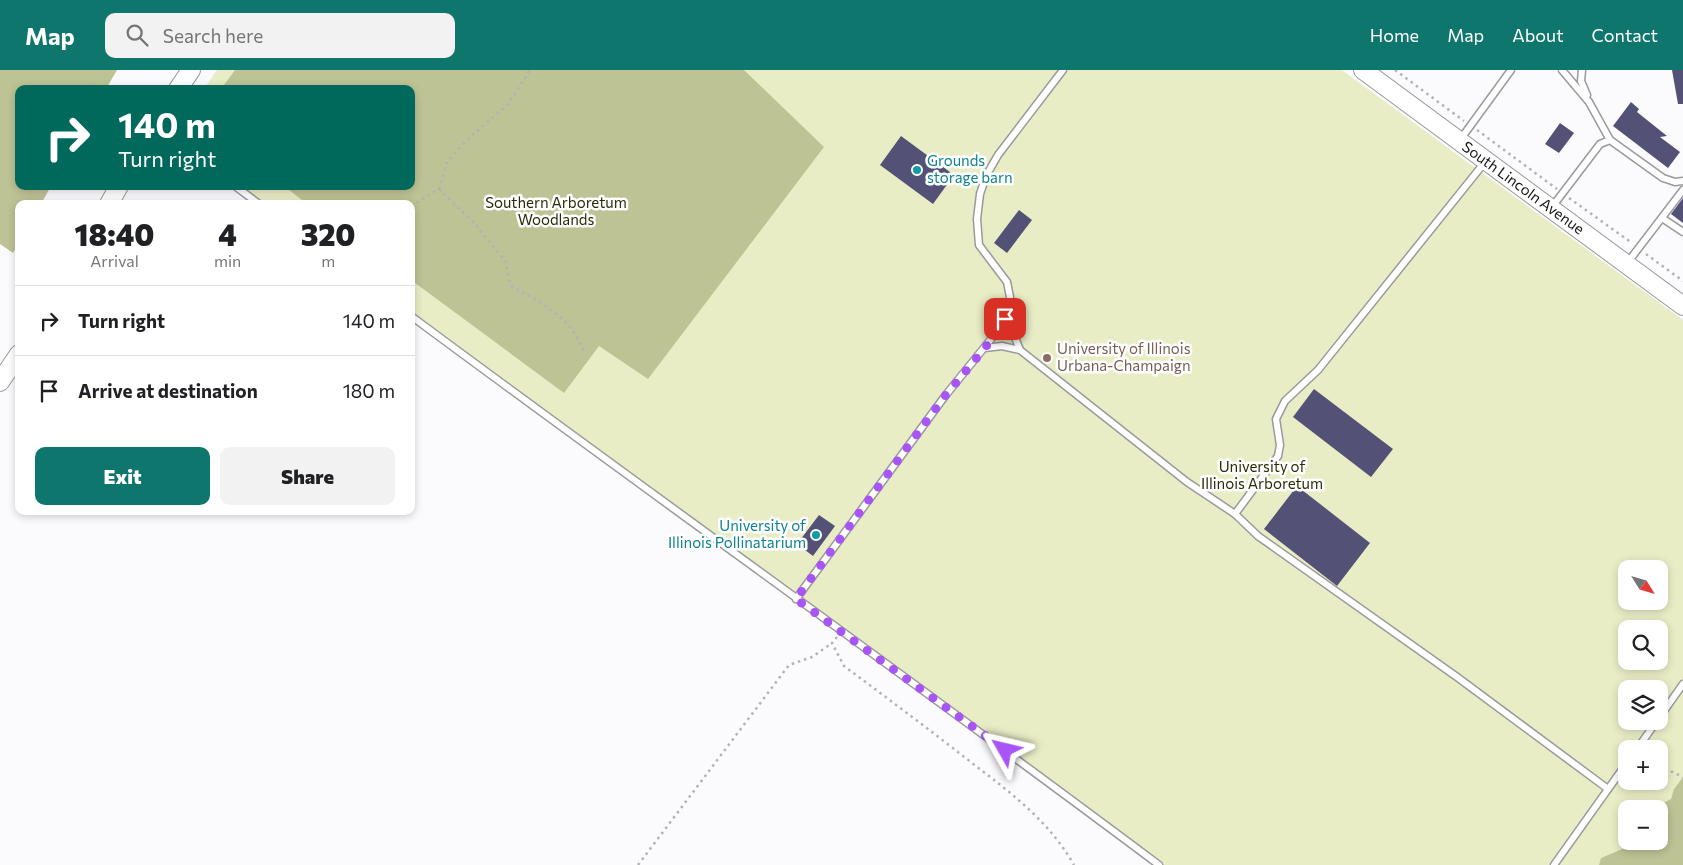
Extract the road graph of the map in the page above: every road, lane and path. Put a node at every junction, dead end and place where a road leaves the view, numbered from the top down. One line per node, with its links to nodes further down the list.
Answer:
1 (191, 70): 9 (main road)
2 (530, 70): 16 (path)
3 (1063, 70): 29 (lane)
4 (1363, 70): 13 (main road, South Lincoln Avenue)
5 (1395, 70): 11 (path)
6 (1511, 70): 11 (lane)
7 (1562, 70): 10 (lane)
8 (1582, 70): 10 (lane)
9 (181, 85)
10 (1589, 102): 12 (lane)
11 (1470, 126): 13 (lane); 19 (path)
12 (1610, 140): 15 (lane); 19 (lane)
13 (1459, 141): 14 (main road, South Lincoln Avenue)
14 (1486, 161): 22 (main road, South Lincoln Avenue); 36 (lane)
15 (1683, 181)
16 (439, 189): 21 (path); 33 (path)
17 (240, 190): 20 (lane)
18 (1683, 190): 23 (lane)
19 (1562, 193): 22 (lane); 25 (path)
20 (253, 200)
21 (415, 204)
22 (1551, 208): 26 (main road, South Lincoln Avenue)
23 (1662, 218): 24 (lane); 25 (lane)
24 (1683, 232)
25 (1639, 248): 26 (lane); 27 (path)
26 (1627, 264): 28 (main road, South Lincoln Avenue)
27 (1683, 281)
28 (1683, 306)
29 (1009, 310): 31 (lane); 32 (lane)
30 (415, 319): 37 (lane)
31 (985, 348): 32 (lane); 37 (lane)
32 (1020, 350): 36 (lane)
33 (584, 351)
34 (15, 360): 35 (main road)
35 (0, 382)
36 (1235, 514): 45 (lane)
37 (796, 599): 38 (lane)
38 (841, 632): 39 (path); 48 (lane)
39 (832, 643): 46 (path); 47 (path)
40 (1683, 684): 41 (lane)
41 (1668, 706)
42 (1668, 770): 44 (path)
43 (1618, 775): 45 (lane)
44 (1683, 777)
45 (1608, 789): 49 (lane)
46 (638, 865)
47 (1074, 865)
48 (1159, 865)
49 (1554, 865)

